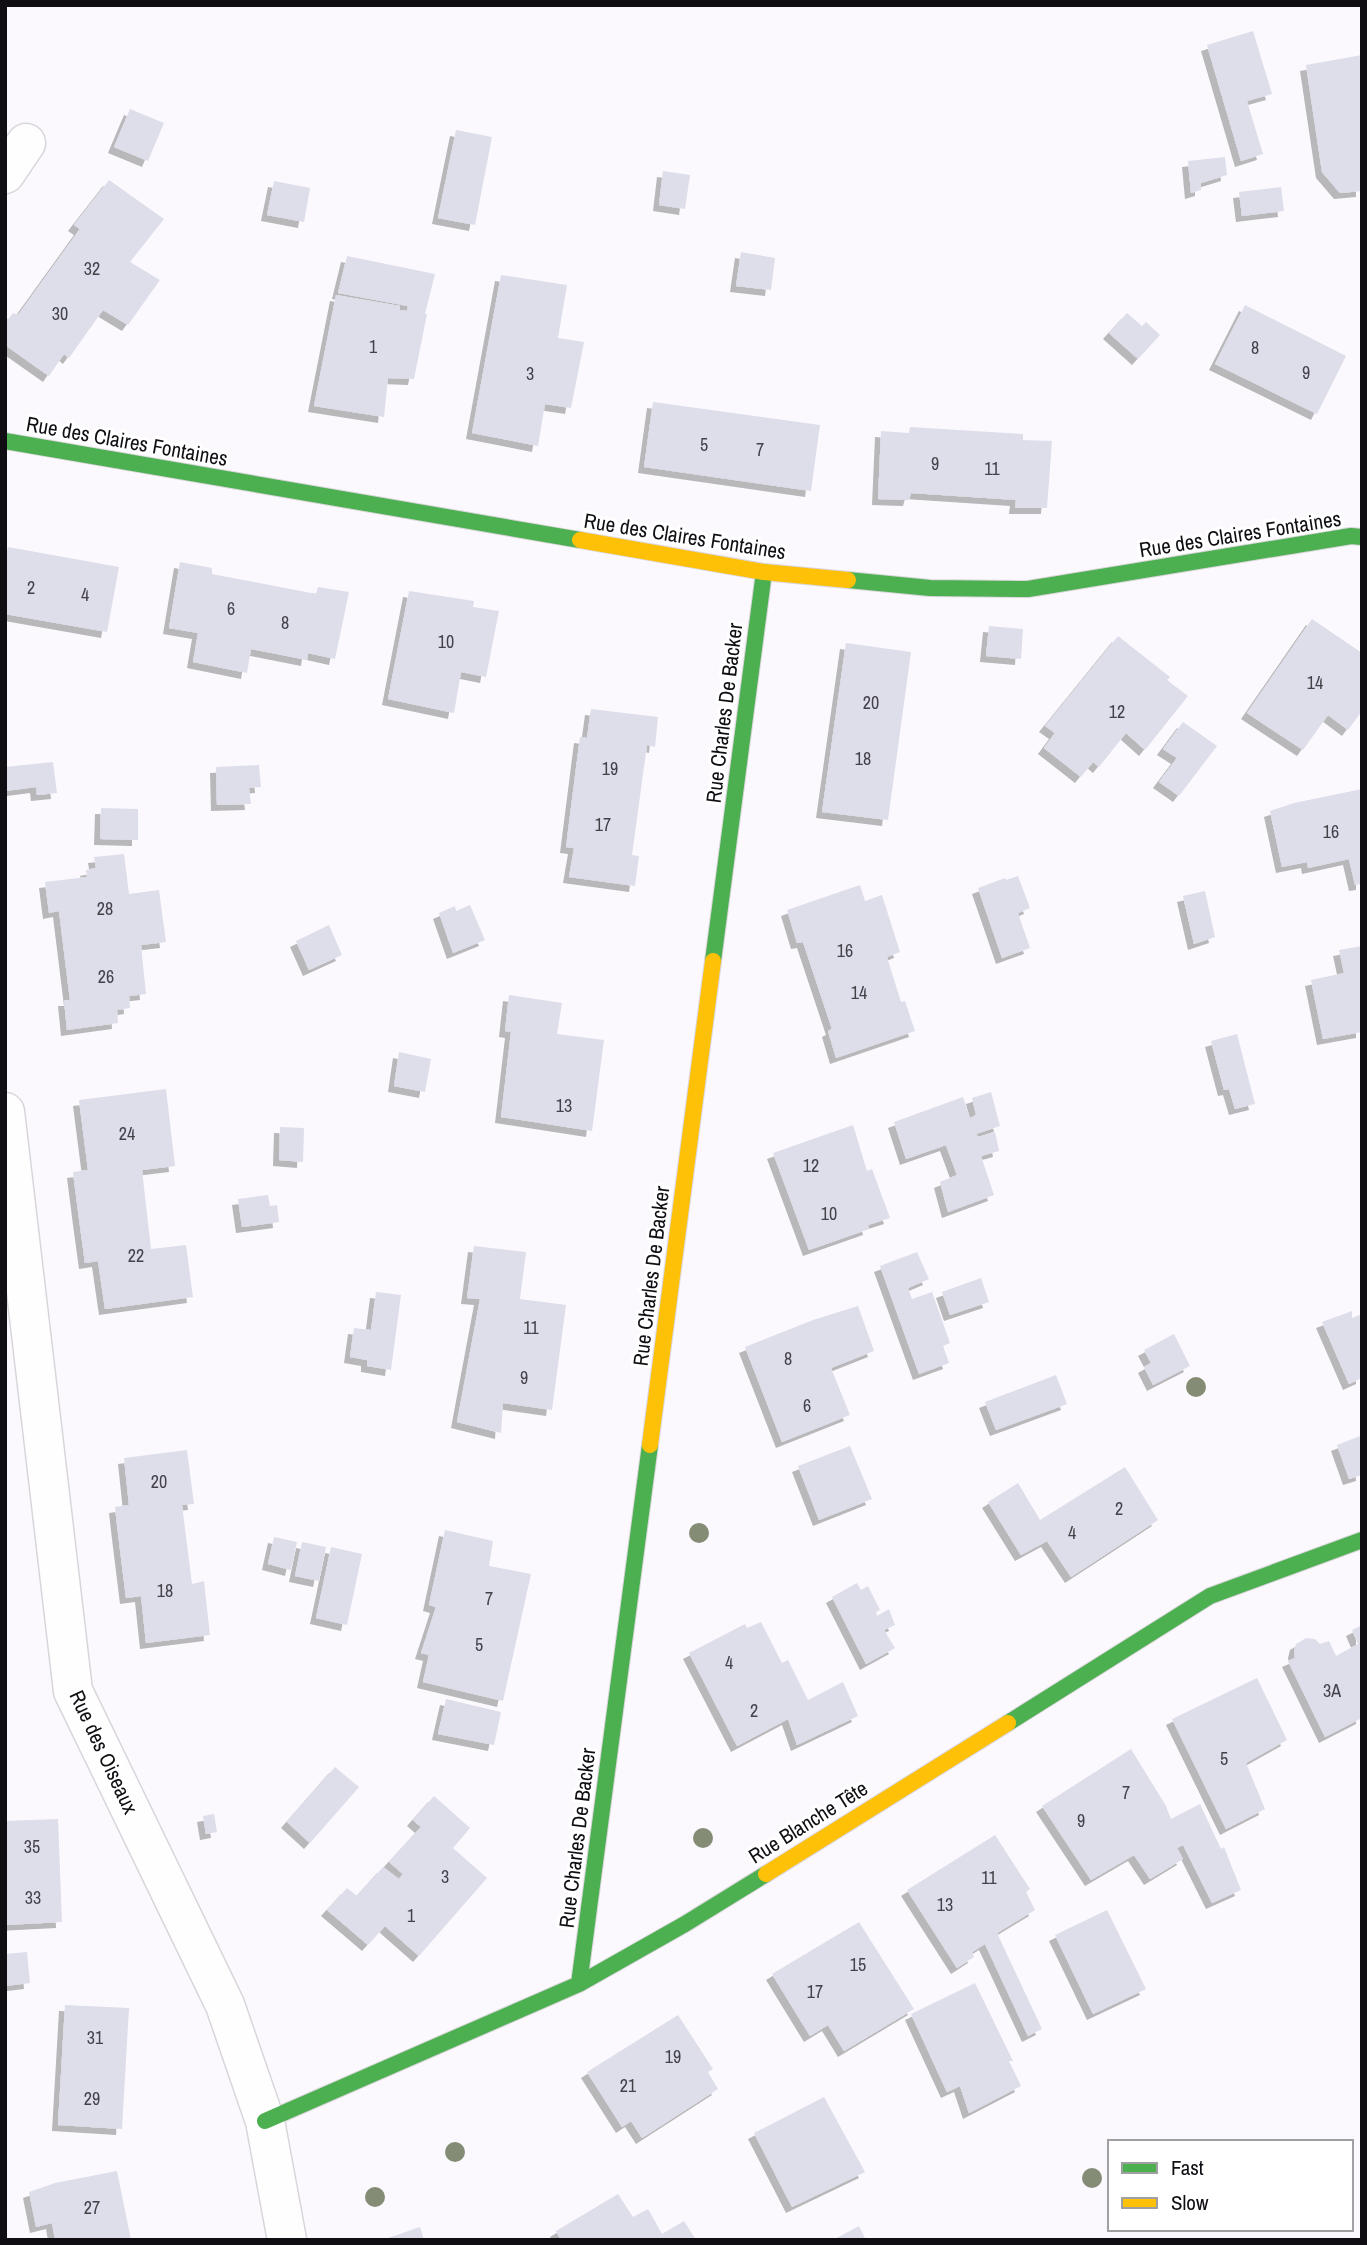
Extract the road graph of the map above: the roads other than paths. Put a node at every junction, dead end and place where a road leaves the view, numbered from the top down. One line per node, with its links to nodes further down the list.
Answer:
1 (5, 441): 3 (street, Rue des Claires Fontaines)
2 (1362, 537): 3 (street, Rue des Claires Fontaines)
3 (764, 572): 6 (street, Rue Charles De Backer)
4 (5, 1112): 7 (street, Rue des Oiseaux)
5 (1362, 1540): 6 (street, Rue Blanche Tête)
6 (579, 1984): 7 (street, Rue Blanche Tête)
7 (265, 2121): 8 (street, Rue des Oiseaux)
8 (287, 2240)

